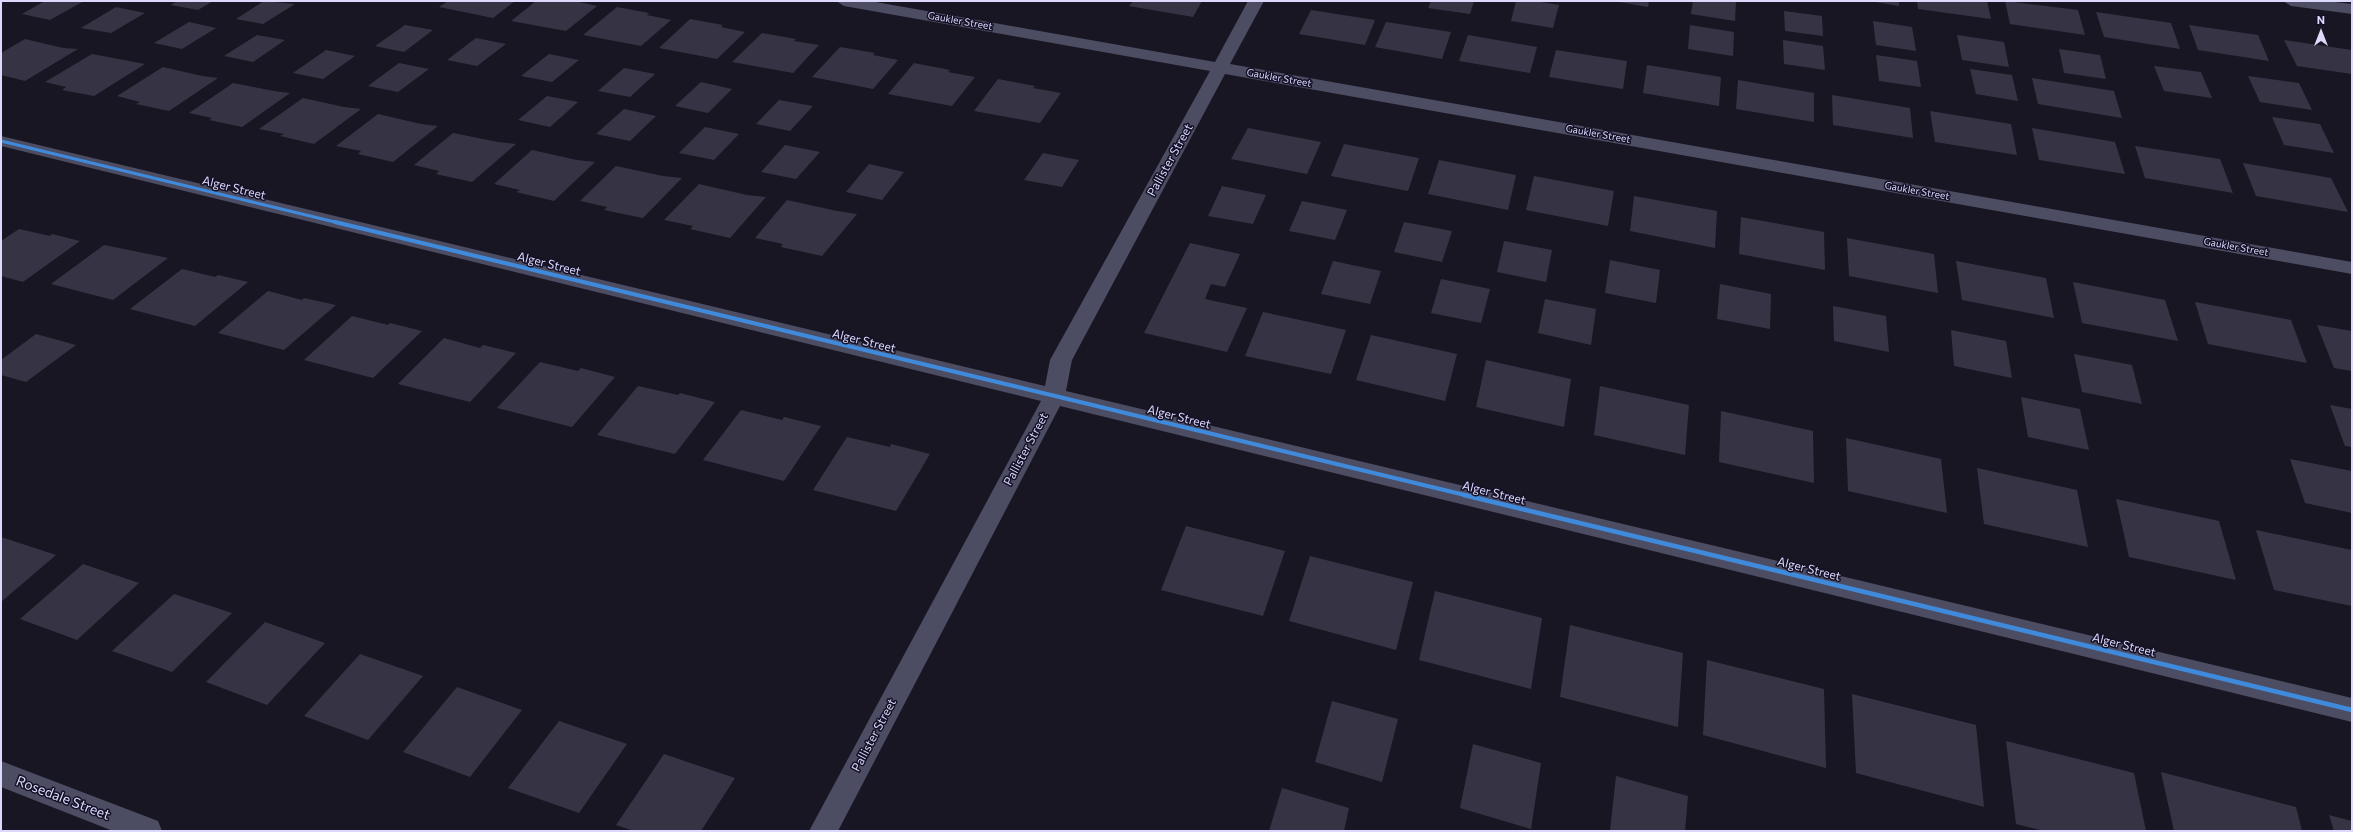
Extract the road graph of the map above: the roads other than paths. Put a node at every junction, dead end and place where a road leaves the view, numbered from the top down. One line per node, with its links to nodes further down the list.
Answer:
1 (844, 1): 5 (street, Gaukler Street)
2 (1256, 1): 5 (street, Pallister Street)
3 (2291, 1): 4 (street)
4 (2352, 9)
5 (1221, 67): 7 (street, Gaukler Street); 8 (street, Pallister Street)
6 (1, 142): 8 (street, Alger Street)
7 (2352, 268)
8 (1054, 397): 9 (street, Alger Street); 12 (street, Pallister Street)
9 (2352, 710)
10 (1, 774): 11 (street, Rosedale Street)
11 (148, 831)
12 (823, 831)

